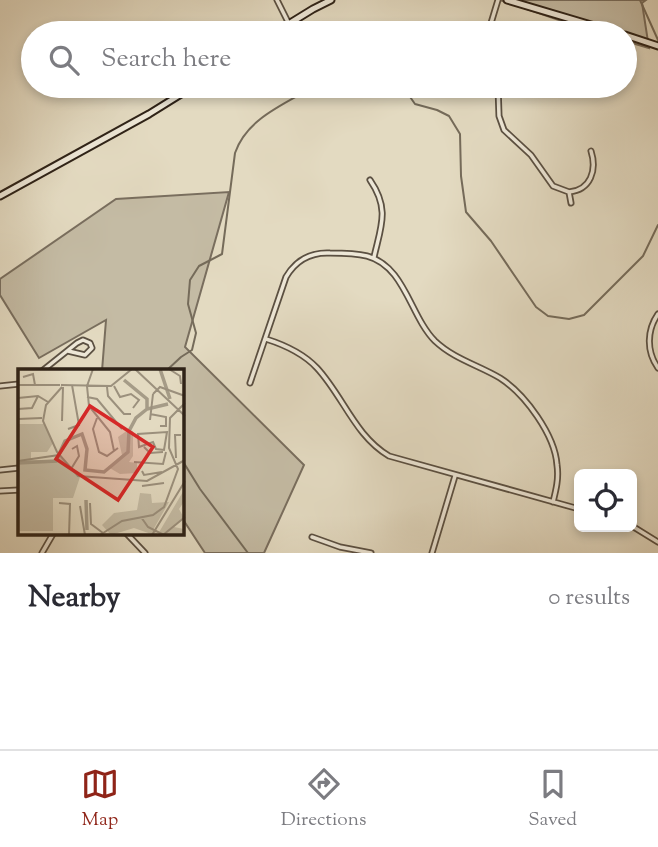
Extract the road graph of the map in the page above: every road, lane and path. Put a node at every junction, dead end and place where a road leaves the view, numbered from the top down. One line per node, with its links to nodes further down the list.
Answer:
1 (277, 0): 5 (street)
2 (331, 0): 6 (street)
3 (498, 0): 7 (street)
4 (507, 0): 8 (street)
5 (288, 21)
6 (294, 21)
7 (492, 21)
8 (578, 21)
9 (637, 39): 10 (street)
10 (658, 46)
11 (175, 98): 16 (street)
12 (498, 98): 15 (street)
13 (591, 151): 15 (street)
14 (370, 180): 18 (street)
15 (569, 192): 17 (street)
16 (0, 196)
17 (571, 203)
18 (373, 258): 20 (street); 32 (street)
19 (658, 314): 22 (street)
20 (265, 338): 25 (street); 29 (street)
21 (68, 351): 21 (street); 23 (street)
22 (658, 368)
23 (45, 369)
24 (18, 383): 26 (street)
25 (250, 383)
26 (0, 386)
27 (18, 468): 28 (street)
28 (0, 470)
29 (454, 476): 32 (street); 42 (street)
30 (18, 490): 31 (street)
31 (0, 491)
32 (553, 502): 33 (street)
33 (574, 508)
34 (637, 529): 38 (street)
35 (51, 536): 39 (street)
36 (129, 536): 40 (street)
37 (312, 537): 41 (street)
38 (658, 542)
39 (42, 553)
40 (145, 553)
41 (371, 553)
42 (432, 553)

